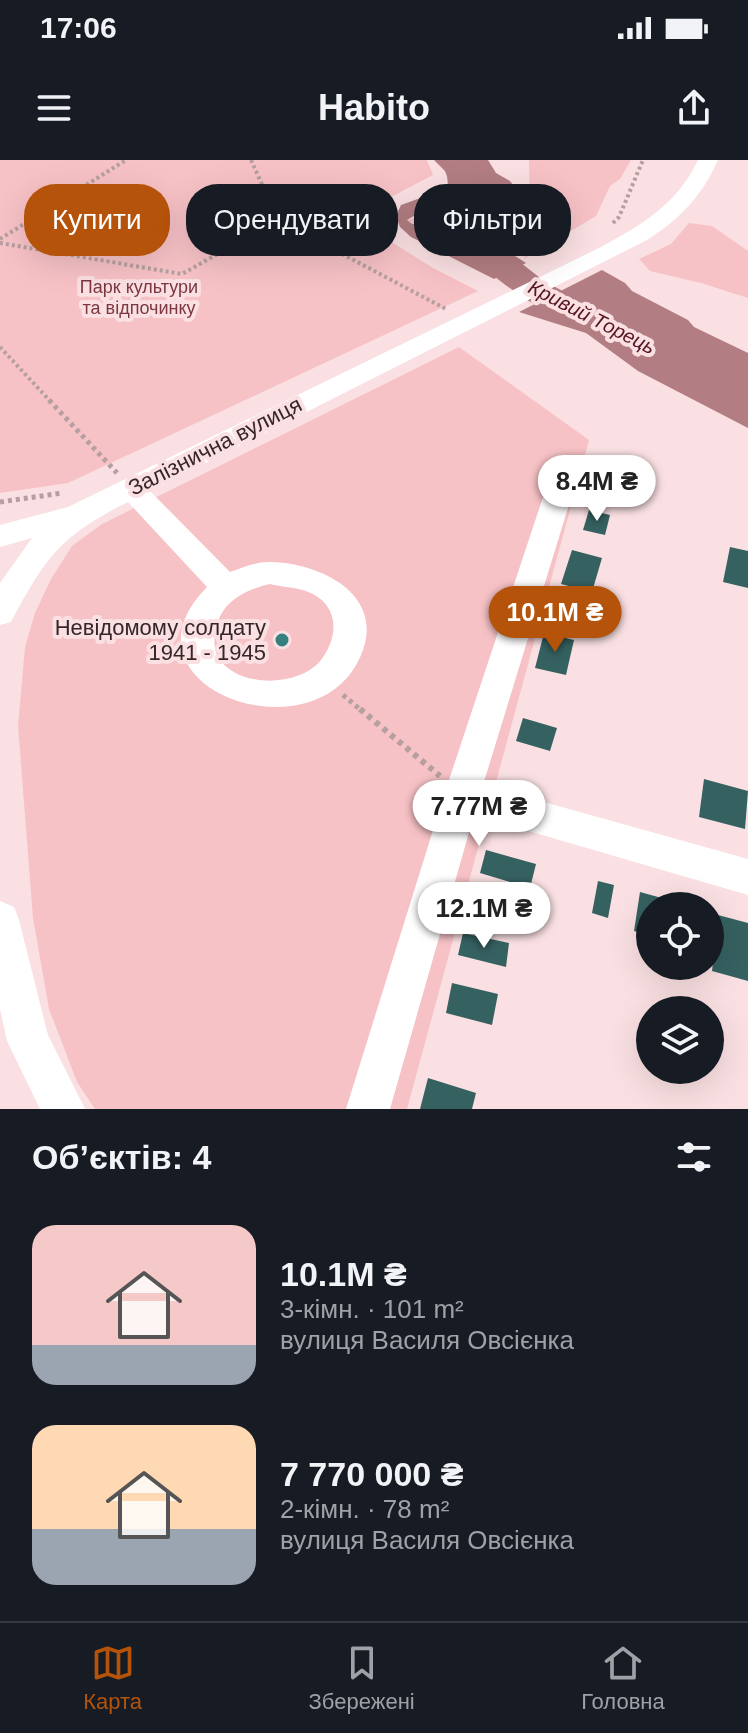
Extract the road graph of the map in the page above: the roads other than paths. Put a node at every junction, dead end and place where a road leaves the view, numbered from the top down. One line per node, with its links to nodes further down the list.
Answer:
1 (708, 160): 3 (street, Залізнична вулиця)
2 (561, 485): 8 (street)
3 (131, 488): 4 (street, Залізнична вулиця); 6 (street)
4 (77, 515): 5 (street); 7 (street, Залізнична вулиця)
5 (0, 536)
6 (226, 588): 6 (street)
7 (0, 613)
8 (462, 795): 9 (street); 12 (street)
9 (748, 877)
10 (0, 920): 11 (street)
11 (63, 1109)
12 (368, 1109)

